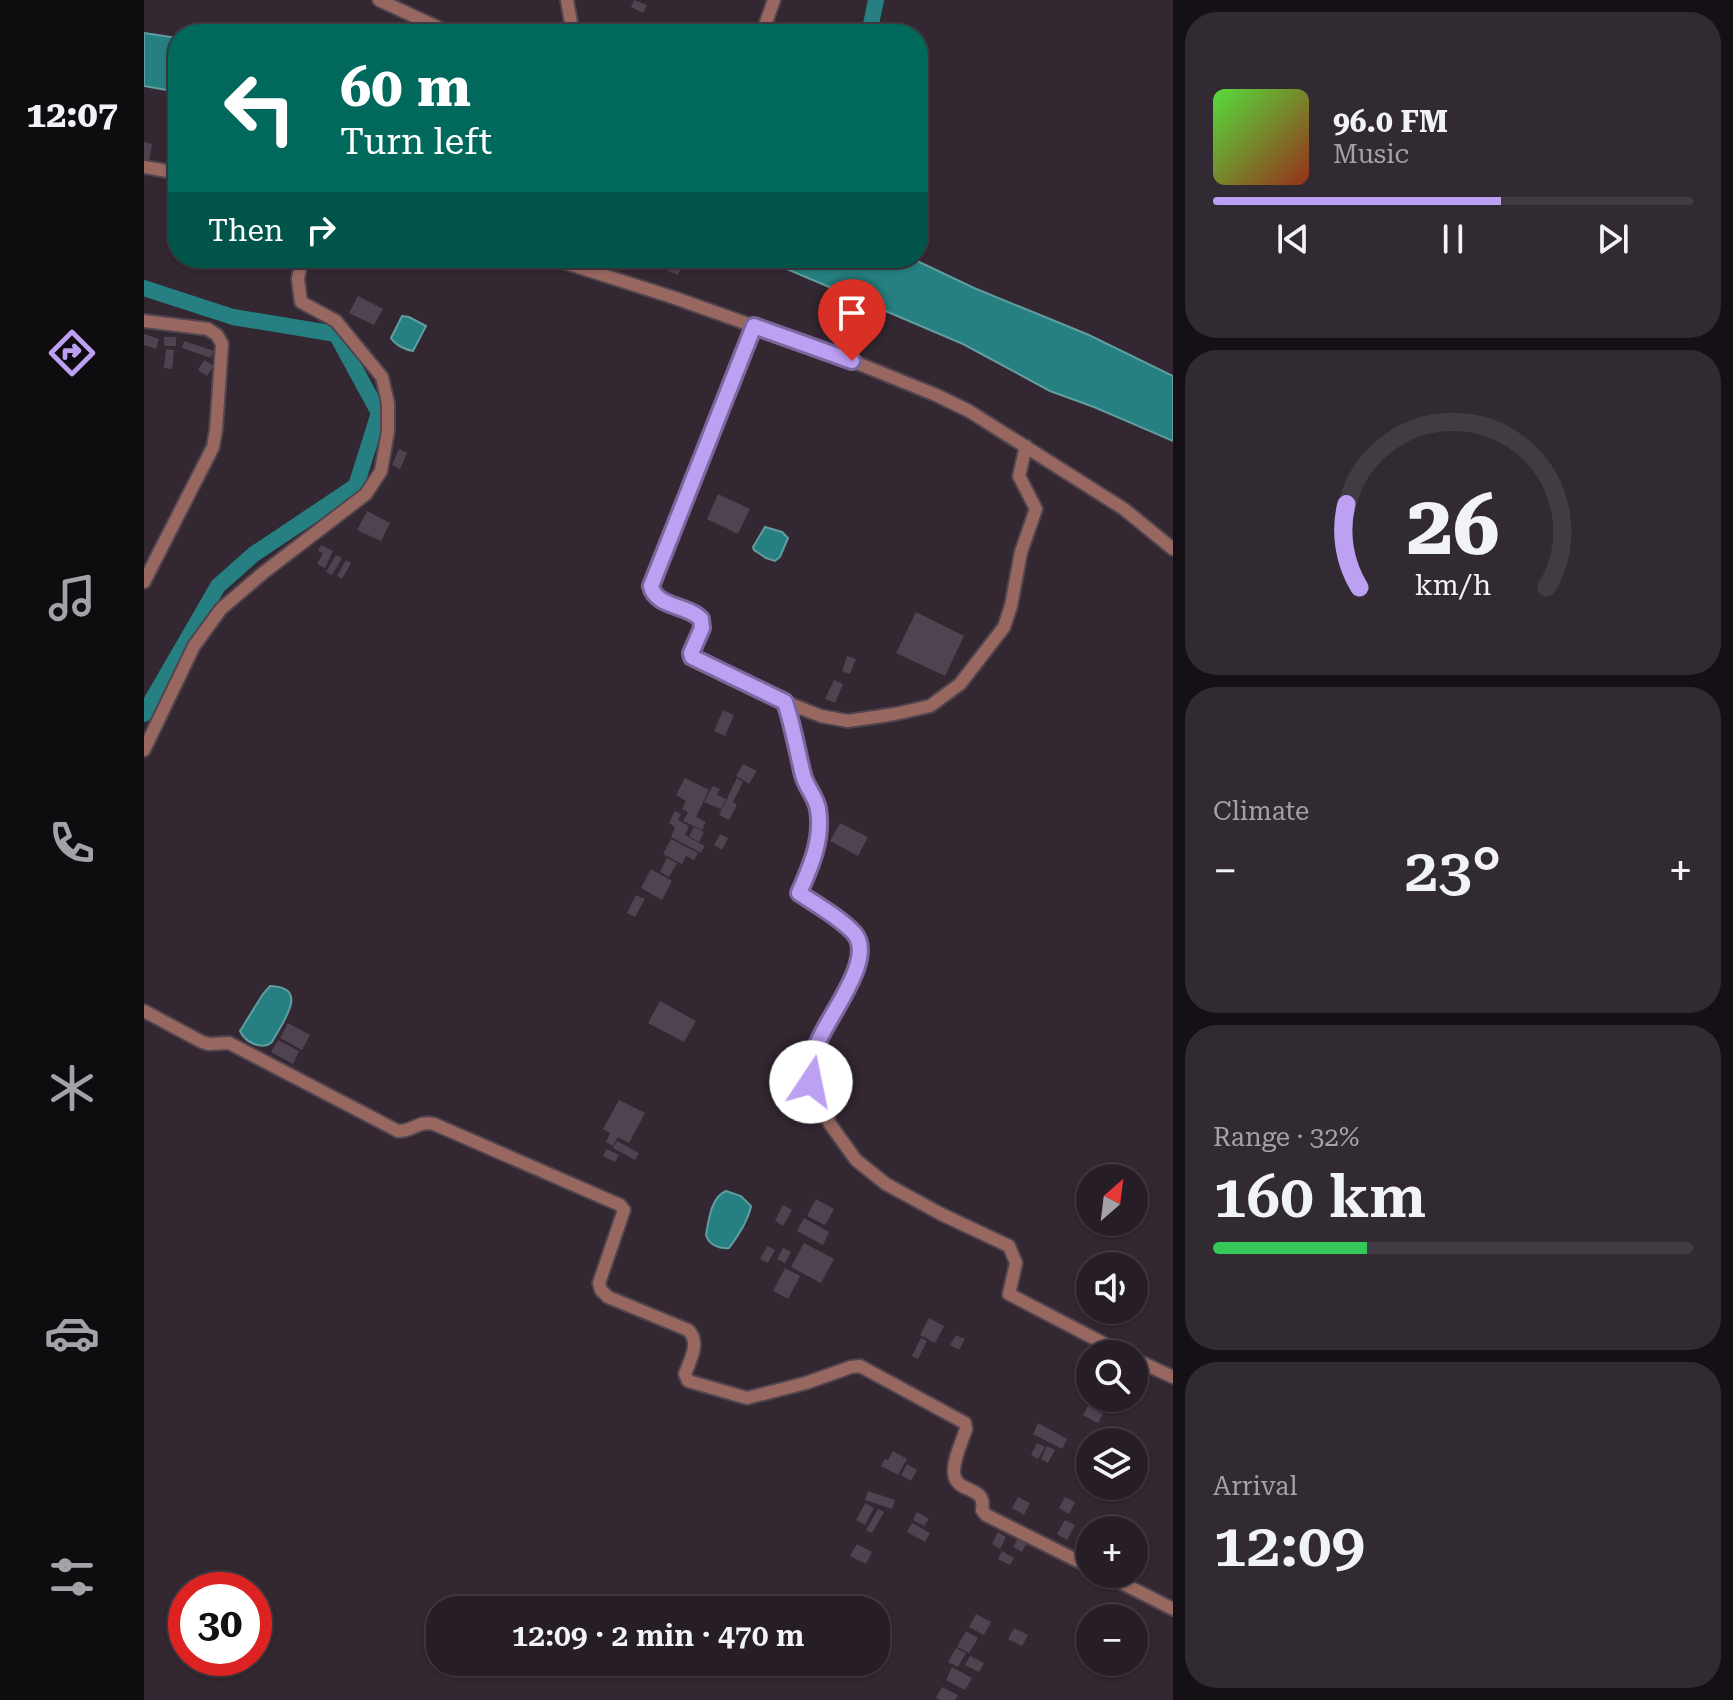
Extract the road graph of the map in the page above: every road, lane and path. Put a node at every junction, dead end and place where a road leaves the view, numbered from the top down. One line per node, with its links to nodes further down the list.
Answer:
1 (379, 0): 4 (street)
2 (567, 0): 5 (street)
3 (774, 0): 6 (street)
4 (431, 24)
5 (571, 24)
6 (766, 24)
7 (144, 167): 8 (street)
8 (168, 171)
9 (300, 268): 17 (street)
10 (581, 268): 12 (street)
11 (144, 321): 15 (street)
12 (754, 326): 13 (street); 16 (street)
13 (1026, 446): 14 (street); 16 (street)
14 (1172, 546)
15 (144, 582)
16 (785, 702): 19 (street)
17 (144, 750)
18 (144, 1011): 22 (street)
19 (1097, 1340)
20 (1148, 1365): 21 (street)
21 (1173, 1377)
22 (1076, 1560)
23 (1132, 1588): 24 (street)
24 (1173, 1609)

